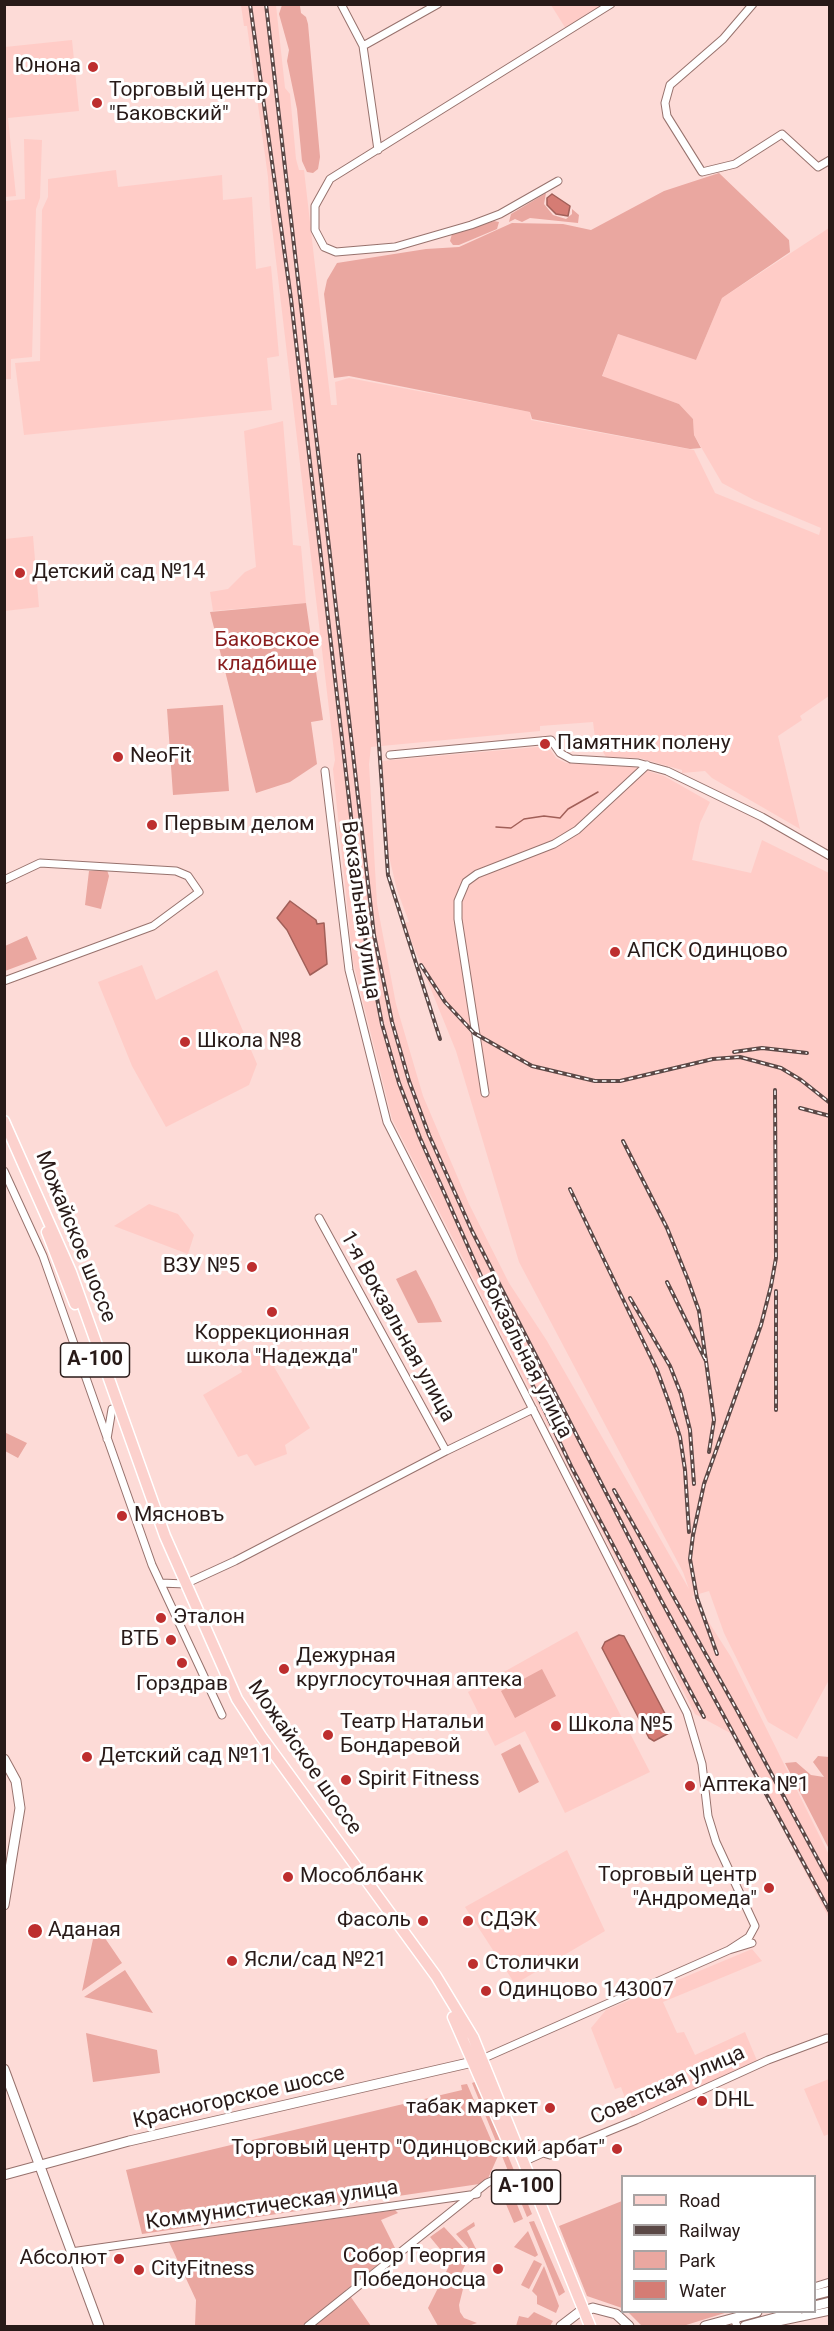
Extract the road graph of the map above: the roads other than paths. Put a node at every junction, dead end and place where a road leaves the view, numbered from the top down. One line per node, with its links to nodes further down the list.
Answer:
1 (341, 4): 5 (street)
2 (438, 4): 5 (street)
3 (611, 4): 6 (street)
4 (753, 4): 7 (street)
5 (363, 46): 6 (street)
6 (378, 150): 8 (street)
7 (830, 160)
8 (558, 181)
9 (390, 755): 10 (street)
10 (647, 765): 12 (street); 15 (street)
11 (325, 771): 21 (street, Вокзальная улица)
12 (830, 856)
13 (4, 880): 14 (street)
14 (4, 981)
15 (485, 1094)
16 (4, 1121): 25 (main road, Можайское шоссе / А-100)
17 (4, 1137): 20 (main road, Можайское шоссе / А-100)
18 (4, 1171): 22 (street)
19 (319, 1218): 23 (street, 1-я Вокзальная улица)
20 (112, 1408): 22 (street); 25 (main road, Можайское шоссе / А-100)
21 (533, 1409): 23 (street); 30 (street, Вокзальная улица)
22 (107, 1440): 24 (street)
23 (446, 1451): 25 (street)
24 (161, 1583): 25 (street); 26 (street)
25 (182, 1585): 30 (main road, Можайское шоссе / А-100)
26 (222, 1715)
27 (4, 1759): 28 (main road)
28 (4, 1905)
29 (827, 2038): 32 (street, Советская улица)
30 (478, 2061): 32 (main road, Можайское шоссе / А-100); 33 (main road, Красногорское шоссе); 39 (main road, Можайское шоссе / А-100)
31 (4, 2069): 33 (main road)
32 (523, 2162): 39 (main road, Можайское шоссе / А-100)
33 (40, 2165): 35 (main road, Красногорское шоссе); 37 (main road)
34 (507, 2174): 36 (street)
35 (4, 2175)
36 (477, 2194): 37 (street, Коммунистическая улица); 43 (street)
37 (71, 2252): 42 (main road)
38 (830, 2311): 50 (street)
39 (581, 2312): 44 (main road); 45 (main road, Можайское шоссе / А-100); 46 (main road, Можайское шоссе / А-100); 47 (main road)
40 (793, 2313): 49 (main road)
41 (742, 2317): 48 (main road); 48 (street)
42 (99, 2326)
43 (308, 2326)
44 (561, 2326)
45 (584, 2326)
46 (590, 2326)
47 (629, 2326)
48 (704, 2326)
49 (746, 2326)
50 (759, 2326)

